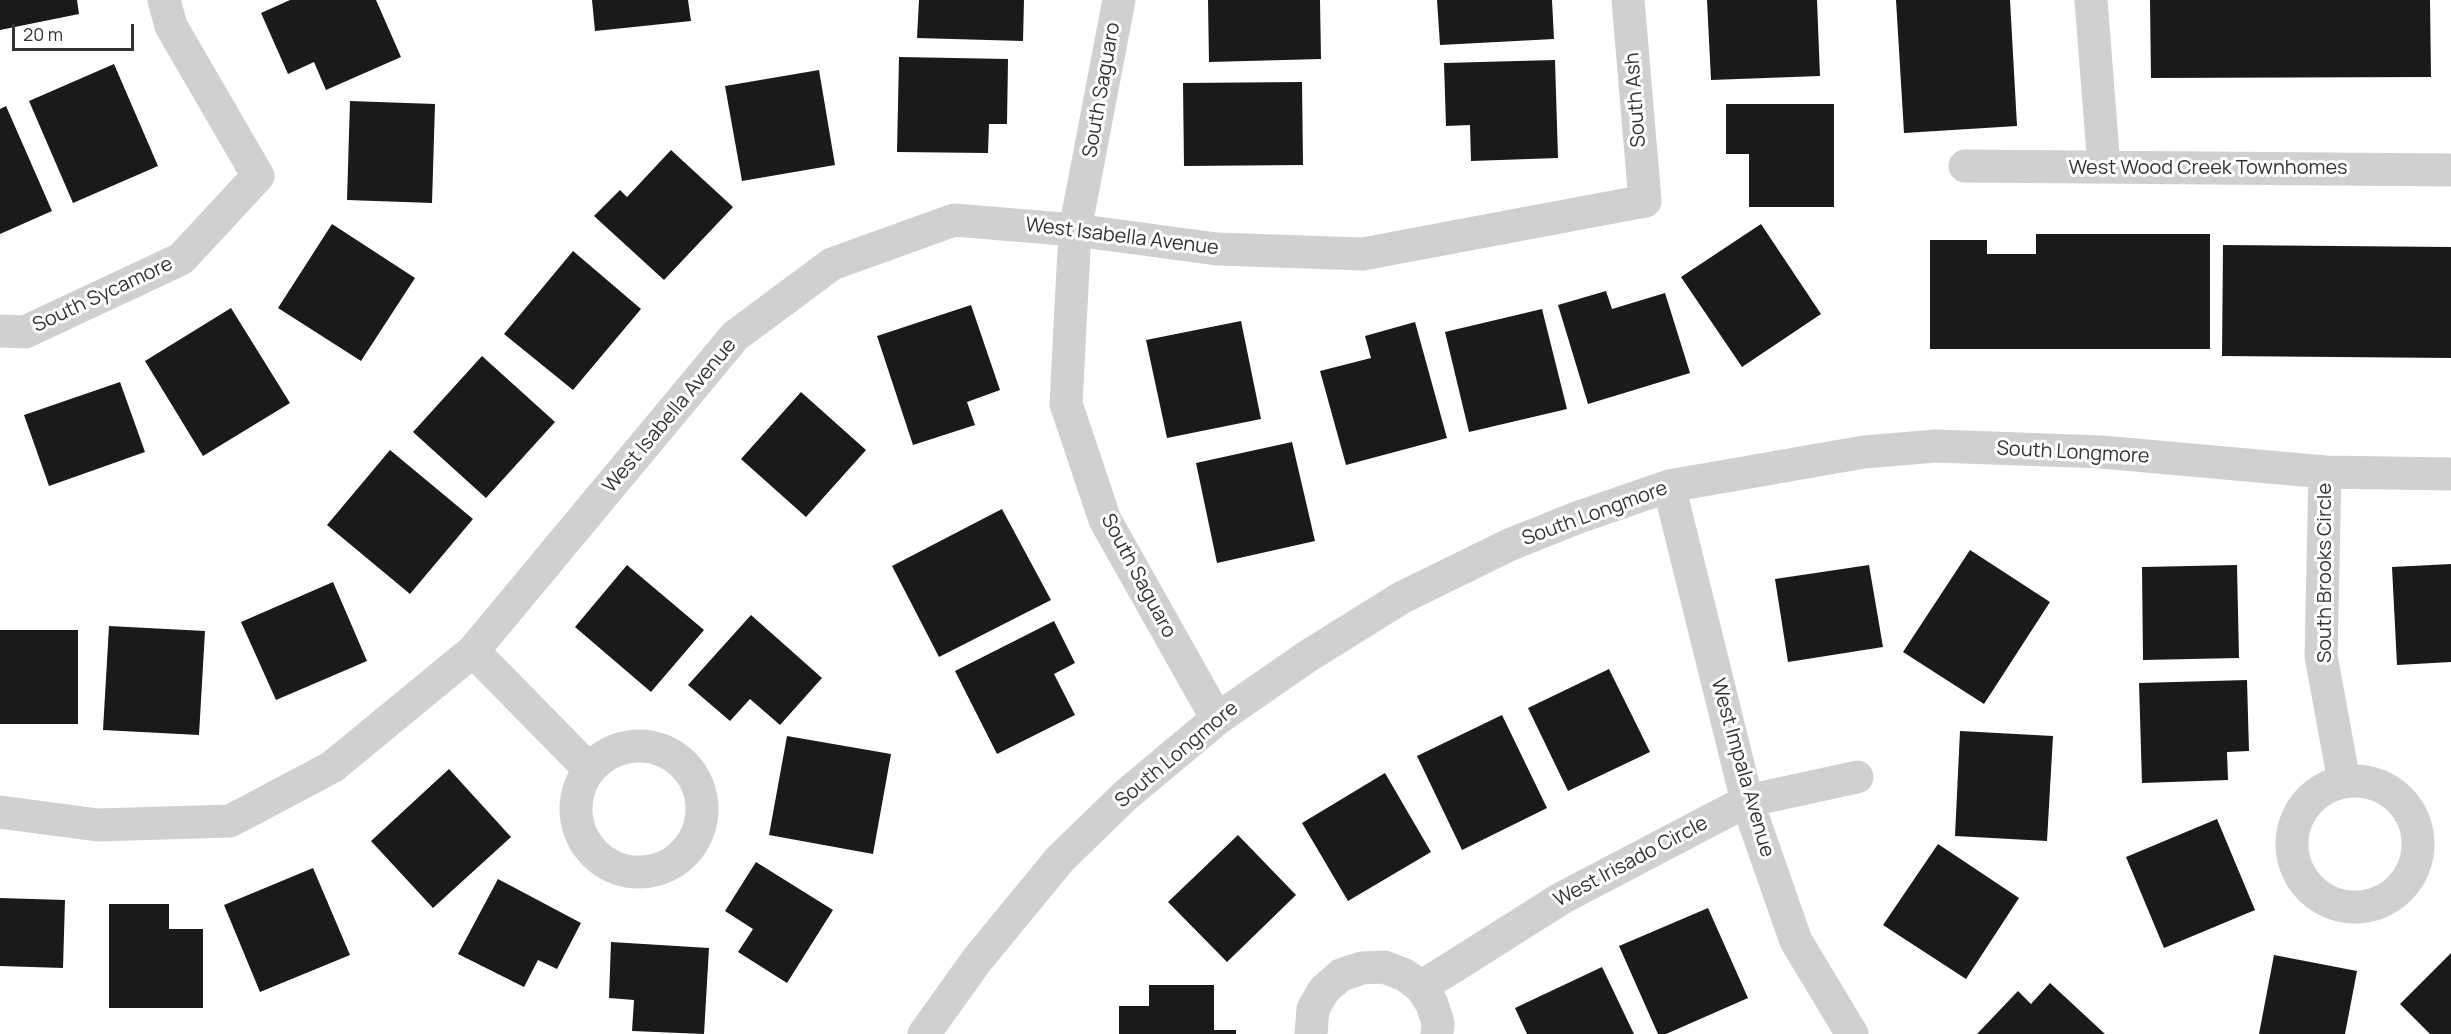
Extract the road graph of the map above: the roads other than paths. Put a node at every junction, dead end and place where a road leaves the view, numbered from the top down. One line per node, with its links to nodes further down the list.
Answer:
1 (164, 0): 10 (street, South Sycamore)
2 (1119, 0): 9 (street, South Saguaro)
3 (1628, 0): 8 (street, South Ash)
4 (2091, 0): 6 (street)
5 (1965, 166): 6 (street, West Wood Creek Townhomes)
6 (2104, 167): 7 (street, West Wood Creek Townhomes)
7 (2451, 170)
8 (1645, 201): 9 (street, West Isabella Avenue)
9 (1076, 230): 14 (street, West Isabella Avenue); 15 (street, South Saguaro)
10 (0, 331)
11 (2325, 472): 12 (street, South Longmore); 13 (street, South Longmore); 18 (street, South Brooks Circle)
12 (2451, 474)
13 (1669, 486): 15 (street, South Longmore); 19 (street, West Impala Avenue)
14 (473, 651): 16 (street); 20 (street, West Isabella Avenue)
15 (1216, 719): 22 (street, South Longmore)
16 (589, 769)
17 (1857, 777): 19 (street, West Irisado Circle)
18 (2343, 781)
19 (1747, 801): 21 (street, West Irisado Circle); 25 (street, West Impala Avenue)
20 (0, 812)
21 (1421, 987): 23 (street); 24 (street)
22 (924, 1034)
23 (1311, 1034)
24 (1437, 1034)
25 (1852, 1034)

